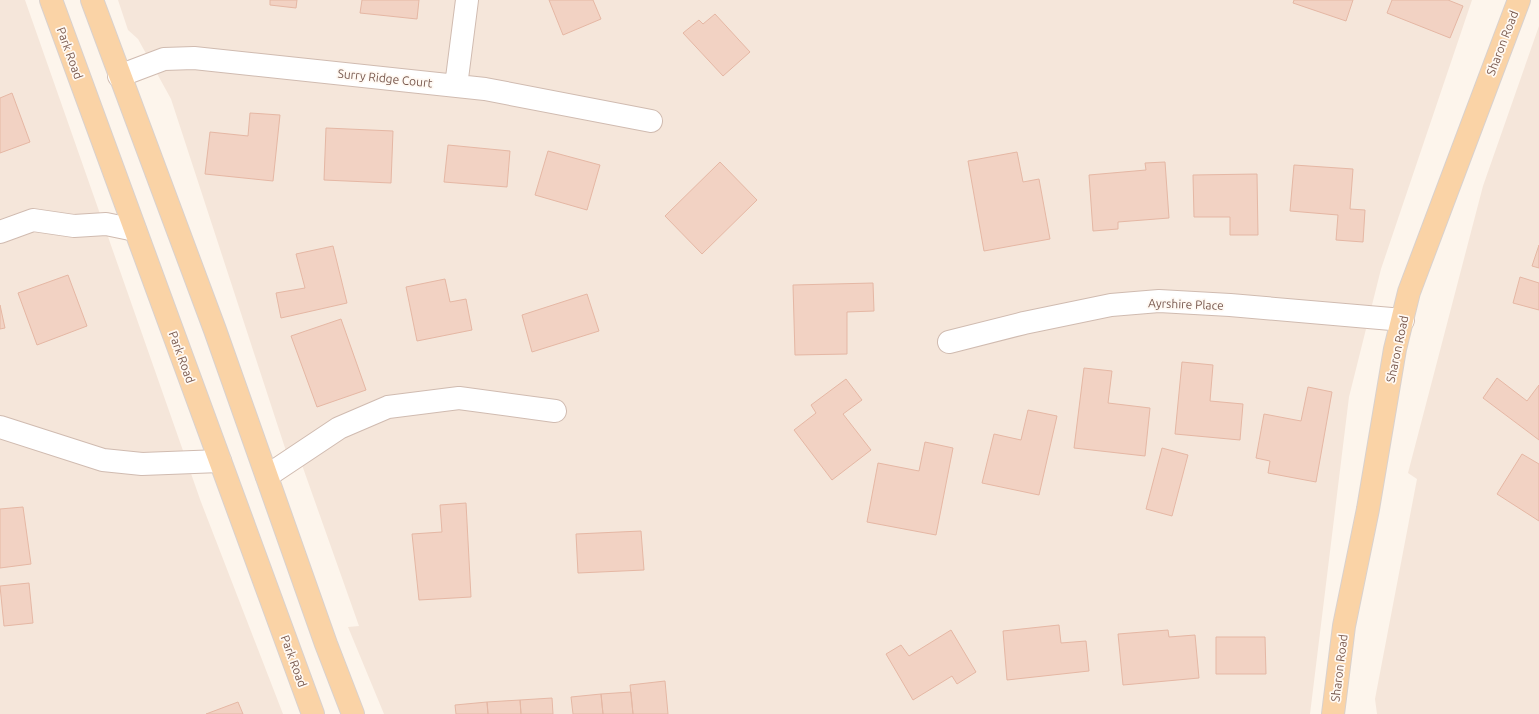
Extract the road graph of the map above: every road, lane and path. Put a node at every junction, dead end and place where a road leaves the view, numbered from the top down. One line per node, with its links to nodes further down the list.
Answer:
1 (51, 0): 8 (main road, Park Road)
2 (92, 0): 5 (main road)
3 (467, 0): 6 (street)
4 (1519, 0): 10 (main road, Sharon Road)
5 (119, 76): 6 (street, Surry Ridge Court); 15 (main road)
6 (456, 86): 7 (street, Surry Ridge Court)
7 (651, 121)
8 (135, 230): 9 (street); 14 (main road, Park Road)
9 (0, 232)
10 (1403, 320): 11 (street, Ayrshire Place); 18 (main road, Sharon Road)
11 (948, 342)
12 (555, 410): 15 (street)
13 (0, 427): 14 (street)
14 (220, 461): 16 (main road, Park Road)
15 (267, 476): 17 (main road)
16 (313, 714)
17 (354, 714)
18 (1333, 714)

